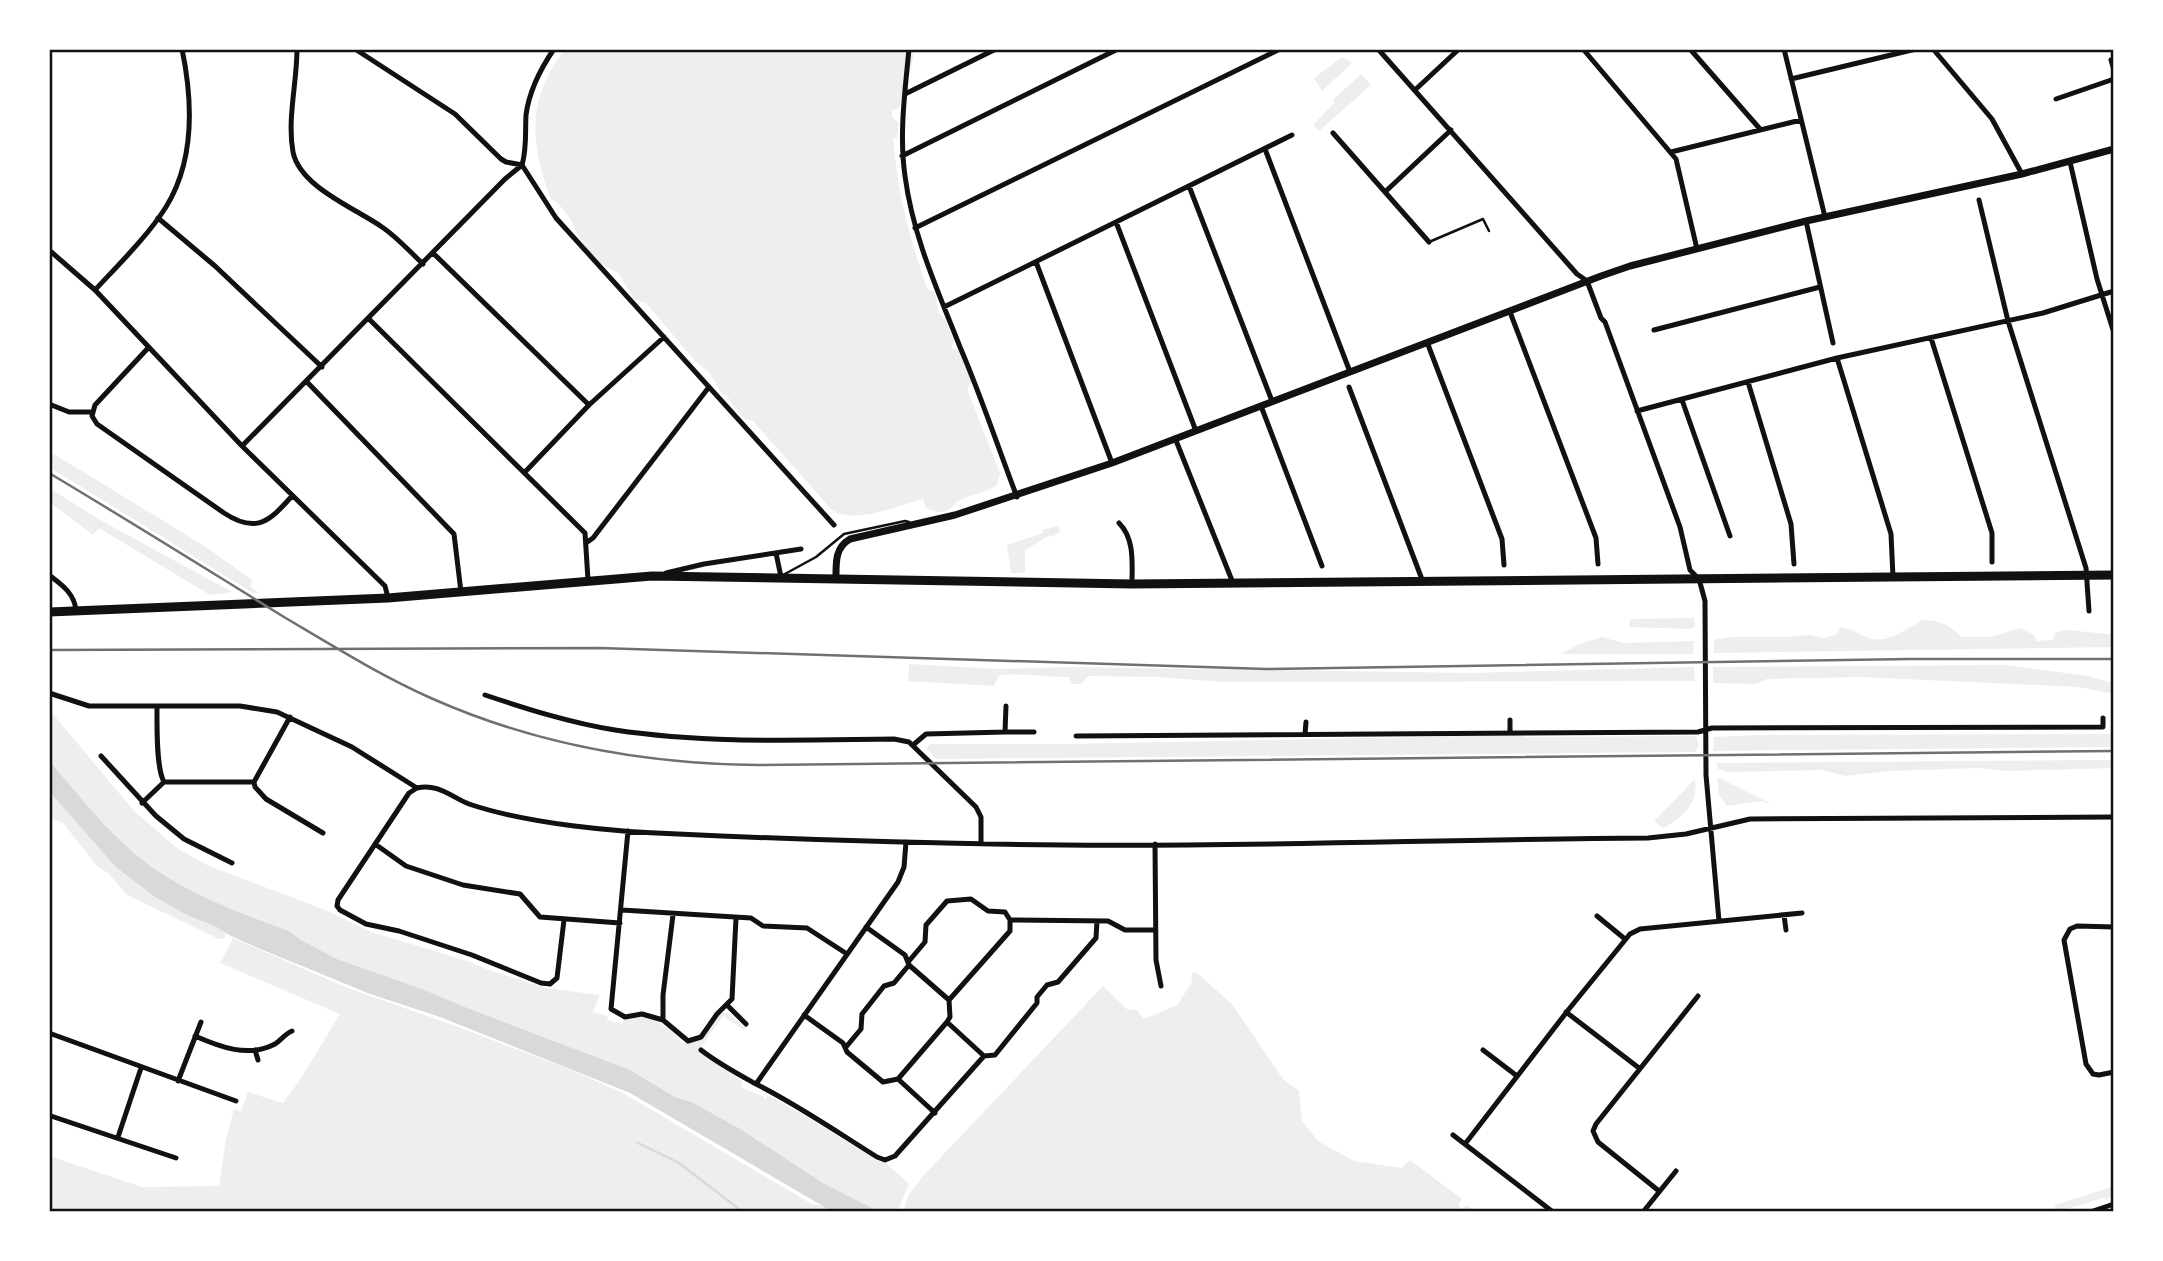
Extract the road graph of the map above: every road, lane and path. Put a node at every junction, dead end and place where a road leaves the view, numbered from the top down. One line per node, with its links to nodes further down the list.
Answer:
1 (182, 49): 39 (street)
2 (297, 49): 49 (street)
3 (355, 49): 33 (street)
4 (554, 49): 33 (street)
5 (908, 49): 21 (street)
6 (996, 49): 21 (street)
7 (1118, 49): 31 (street)
8 (1280, 49): 42 (street)
9 (1378, 49): 20 (street)
10 (1459, 49): 20 (street)
11 (1583, 49): 30 (street)
12 (1690, 49): 24 (street)
13 (1784, 49): 18 (street)
14 (1916, 49): 18 (street)
15 (1933, 49): 34 (street)
16 (2110, 60): 17 (street)
17 (2114, 70)
18 (1791, 79): 23 (street)
19 (2114, 79): 22 (street)
20 (1415, 90): 25 (street)
21 (905, 94): 31 (street)
22 (2056, 99)
23 (1801, 120): 24 (street); 38 (street)
24 (1760, 129): 30 (street)
25 (1451, 130): 36 (street); 50 (street)
26 (1333, 133): 36 (street)
27 (1292, 135): 28 (street)
28 (1265, 149): 35 (street); 68 (street)
29 (2114, 149): 32 (street)
30 (1671, 152): 45 (street)
31 (902, 156): 42 (street)
32 (2070, 162): 34 (street); 54 (street)
33 (522, 165): 47 (street); 61 (street)
34 (2022, 174): 38 (street)
35 (1189, 186): 41 (street); 74 (street)
36 (1385, 192): 44 (street)
37 (1979, 200): 58 (street)
38 (1825, 217): 40 (street)
39 (158, 218): 52 (street); 67 (street)
40 (1806, 221): 45 (street); 51 (street)
41 (1116, 222): 48 (street); 80 (street)
42 (915, 228): 55 (street)
43 (1489, 232): 44 (lane)
44 (1429, 242)
45 (1697, 249): 50 (street)
46 (49, 250): 52 (street)
47 (433, 253): 49 (street); 76 (street)
48 (1036, 262): 55 (street); 83 (street)
49 (423, 264): 57 (street)
50 (1587, 281): 56 (street); 78 (street)
51 (1821, 287): 59 (street); 64 (street)
52 (95, 290): 65 (street)
53 (2114, 291): 54 (street)
54 (2102, 295): 58 (street); 60 (street)
55 (944, 307): 86 (street)
56 (1510, 312): 63 (street); 95 (street)
57 (369, 320): 67 (street); 84 (street)
58 (2008, 321): 62 (street); 100 (street)
59 (1654, 330)
60 (2114, 333)
61 (664, 337): 71 (street); 76 (street)
62 (1931, 338): 66 (street); 94 (street)
63 (1427, 342): 68 (street); 97 (street)
64 (1833, 343)
65 (149, 346): 79 (street); 82 (street)
66 (1837, 358): 70 (street); 104 (street)
67 (322, 367): 69 (street)
68 (1350, 372): 74 (street)
69 (307, 382): 82 (street); 111 (street)
70 (1748, 383): 73 (street); 96 (street)
71 (709, 387): 88 (street); 91 (street)
72 (1349, 387): 108 (street)
73 (1682, 400): 78 (street); 90 (street)
74 (1272, 401): 77 (street)
75 (49, 404): 79 (street)
76 (589, 405): 84 (street)
77 (1261, 406): 80 (street); 98 (street)
78 (1637, 411): 106 (street)
79 (92, 412): 85 (street)
80 (1196, 431): 81 (street)
81 (1175, 439): 83 (street); 109 (street)
82 (242, 446): 85 (street)
83 (1112, 463): 86 (street)
84 (524, 472): 91 (street)
85 (292, 496): 112 (street)
86 (1017, 496): 89 (street)
87 (1119, 523): 110 (street)
88 (835, 524)
89 (920, 525): 103 (lane); 105 (street)
90 (1730, 536)
91 (586, 542): 107 (street)
92 (801, 549): 93 (street)
93 (776, 553): 102 (street); 103 (street)
94 (1992, 562)
95 (1598, 564)
96 (1794, 564)
97 (1504, 565)
98 (1322, 566)
99 (49, 575): 113 (street)
100 (2087, 575): 101 (main road); 104 (main road); 114 (street)
101 (2114, 575)
102 (652, 576): 103 (main road); 107 (main road)
103 (780, 577): 105 (main road)
104 (1893, 577): 106 (main road)
105 (836, 578): 110 (main road)
106 (1699, 579): 108 (main road); 125 (street)
107 (588, 580): 111 (main road)
108 (1423, 582): 109 (main road)
109 (1233, 583): 110 (main road)
110 (1132, 584)
111 (461, 593): 112 (main road)
112 (388, 598): 113 (main road)
113 (76, 610): 115 (main road)
114 (2089, 611)
115 (49, 612)
116 (49, 693): 119 (street)
117 (485, 695): 132 (street)
118 (1006, 706): 126 (street)
119 (157, 707): 120 (street); 134 (street)
120 (290, 717): 135 (street); 136 (street)
121 (2103, 718): 125 (street)
122 (1510, 720): 128 (street)
123 (1306, 722): 129 (street)
124 (1109, 725): 131 (street)
125 (1706, 730): 128 (street); 139 (street)
126 (1005, 732): 127 (street); 132 (street)
127 (1034, 732)
128 (1510, 732): 129 (street)
129 (1306, 734): 131 (street)
130 (1076, 736): 131 (street)
131 (1109, 736)
132 (914, 745): 143 (street)
133 (100, 755): 137 (street)
134 (164, 782): 135 (street); 137 (street)
135 (254, 782): 141 (street)
136 (417, 788): 140 (street); 144 (street)
137 (142, 803): 146 (street)
138 (2114, 817): 139 (street)
139 (1710, 827): 145 (street); 156 (street)
140 (628, 831): 142 (street); 147 (street)
141 (323, 833)
142 (906, 842): 143 (street); 159 (street)
143 (981, 843): 145 (street)
144 (375, 844): 153 (street); 153 (street)
145 (1155, 844): 160 (street)
146 (232, 863)
147 (622, 910): 149 (street); 157 (street)
148 (1801, 913): 150 (street)
149 (673, 915): 152 (street); 171 (street)
150 (1784, 915): 156 (street); 161 (street)
151 (1597, 916): 162 (street)
152 (736, 918): 163 (street); 168 (street)
153 (564, 920): 157 (street)
154 (1010, 920): 155 (street); 164 (street); 167 (street)
155 (1097, 921): 160 (street); 182 (street)
156 (1720, 921): 162 (street)
157 (620, 923): 171 (street)
158 (2114, 927): 186 (street)
159 (866, 928): 163 (street); 164 (street)
160 (1155, 930): 165 (street)
161 (1786, 930)
162 (1625, 939): 169 (street)
163 (847, 954): 170 (street)
164 (909, 963): 167 (street); 178 (street)
165 (1161, 986)
166 (1698, 996): 185 (street)
167 (949, 1000): 173 (street)
168 (727, 1005): 171 (street); 174 (street)
169 (1566, 1012): 185 (street); 187 (street)
170 (804, 1015): 178 (street); 190 (street)
171 (663, 1020)
172 (201, 1022): 177 (street)
173 (947, 1022): 182 (street); 188 (street)
174 (746, 1024)
175 (292, 1031): 179 (street)
176 (49, 1033): 184 (street)
177 (195, 1036): 179 (street); 189 (street)
178 (846, 1047): 188 (street)
179 (255, 1050): 183 (street)
180 (701, 1050): 190 (street)
181 (1483, 1050): 187 (street)
182 (984, 1056): 192 (street)
183 (258, 1060)
184 (141, 1068): 189 (street); 195 (street)
185 (1639, 1068): 199 (street)
186 (2114, 1072)
187 (1517, 1076): 196 (street)
188 (898, 1079): 192 (street)
189 (178, 1081): 191 (street)
190 (756, 1084): 192 (street)
191 (236, 1101)
192 (935, 1113)
193 (51, 1116): 195 (street)
194 (1453, 1135): 196 (street)
195 (118, 1138): 197 (street)
196 (1465, 1144): 201 (street)
197 (176, 1158)
198 (1676, 1171): 199 (street)
199 (1659, 1191): 202 (street)
200 (2114, 1205): 203 (street)
201 (1553, 1212)
202 (1644, 1212)
203 (2090, 1212)

